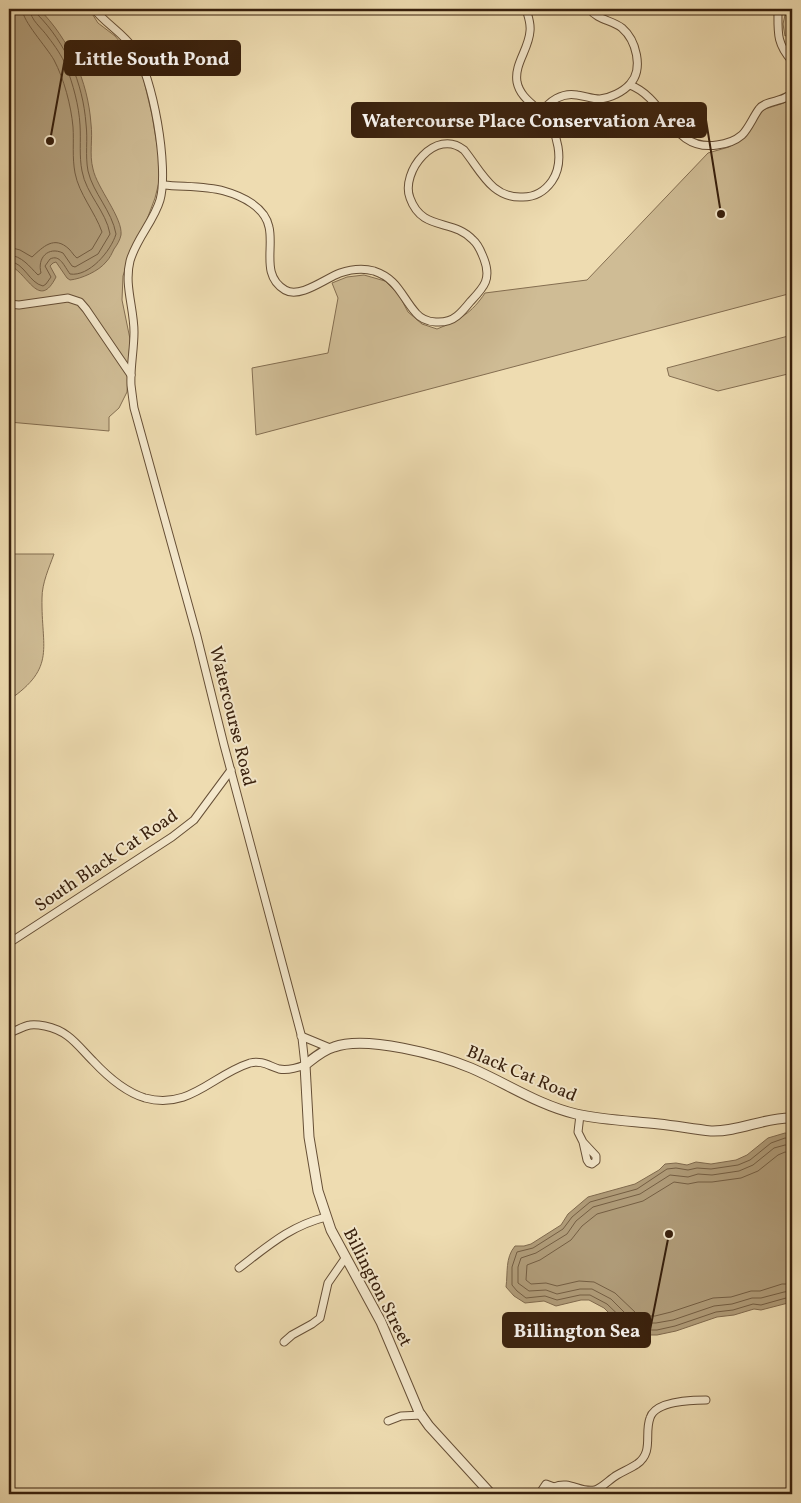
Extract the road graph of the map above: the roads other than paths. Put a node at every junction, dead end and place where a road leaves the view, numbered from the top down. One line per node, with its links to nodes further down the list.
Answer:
1 (94, 9): 9 (street)
2 (526, 9): 8 (street)
3 (590, 9): 6 (street)
4 (778, 9): 5 (street)
5 (792, 61)
6 (630, 85): 7 (street); 8 (street)
7 (792, 92)
8 (542, 113): 9 (street)
9 (164, 185): 11 (street, Watercourse Road)
10 (9, 304): 11 (street)
11 (131, 375): 12 (street, Watercourse Road)
12 (231, 770): 13 (street, South Black Cat Road); 15 (street, Watercourse Road)
13 (9, 943)
14 (9, 1033): 17 (street, Black Cat Road)
15 (301, 1036): 16 (street); 17 (street, Watercourse Road)
16 (330, 1048): 17 (street, Black Cat Road); 18 (street, Black Cat Road)
17 (305, 1065): 21 (street, Billington Street)
18 (580, 1115): 19 (street, Black Cat Road); 20 (street)
19 (792, 1118)
20 (583, 1142)
21 (326, 1217): 22 (street, Billington Street); 23 (street)
22 (346, 1257): 24 (street); 26 (street, Billington Street)
23 (239, 1268)
24 (284, 1342)
25 (706, 1400): 28 (street)
26 (422, 1415): 27 (street); 29 (street, Billington Street)
27 (388, 1421)
28 (554, 1487): 30 (street); 31 (street)
29 (491, 1494)
30 (542, 1494)
31 (558, 1494)

